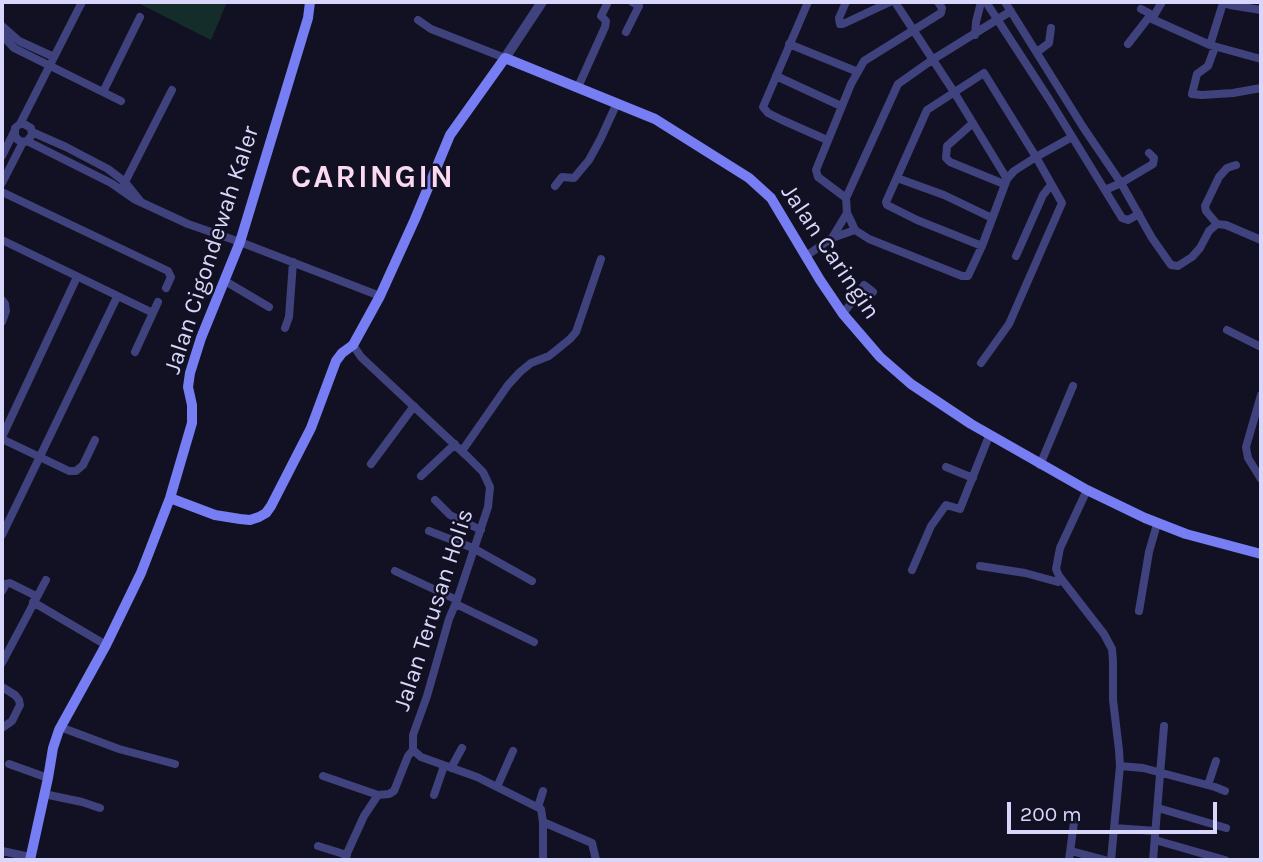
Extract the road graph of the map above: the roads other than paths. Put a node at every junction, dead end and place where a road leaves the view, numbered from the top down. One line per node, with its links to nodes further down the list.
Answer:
1 (82, 2): 35 (street)
2 (310, 2): 75 (main road, Jalan Cigondewah Kaler)
3 (542, 2): 32 (street)
4 (608, 2): 38 (street)
5 (632, 2): 25 (street)
6 (808, 2): 28 (street)
7 (846, 2): 8 (street)
8 (892, 2): 24 (street)
9 (938, 2): 24 (street)
10 (981, 2): 27 (street)
11 (986, 2): 21 (street)
12 (1006, 2): 17 (street)
13 (1161, 2): 19 (street)
14 (1223, 2): 16 (street); 30 (street)
15 (1141, 9): 19 (street)
16 (1261, 10)
17 (1011, 11): 21 (street); 31 (street)
18 (140, 17): 41 (street)
19 (1150, 18): 29 (street); 30 (street)
20 (418, 20): 32 (street)
21 (998, 20): 27 (street); 50 (street)
22 (2, 26): 35 (street)
23 (1051, 28): 31 (street)
24 (914, 29): 34 (street); 36 (street)
25 (626, 32)
26 (2, 35): 35 (street)
27 (975, 35): 34 (street)
28 (789, 44): 36 (street); 37 (street)
29 (1128, 44)
30 (1212, 46): 33 (street); 39 (street)
31 (1037, 52): 60 (street)
32 (505, 58): 38 (main road, Jalan Caringin); 85 (main road)
33 (1261, 59)
34 (932, 60): 42 (street); 66 (street)
35 (52, 62): 41 (street); 47 (street)
36 (858, 72): 45 (street)
37 (776, 76): 45 (street); 51 (street)
38 (578, 87): 44 (main road, Jalan Caringin)
39 (1261, 88)
40 (172, 90): 62 (street)
41 (103, 92): 43 (street)
42 (954, 92): 46 (street); 55 (street); 57 (street)
43 (121, 101)
44 (617, 103): 63 (street); 77 (main road, Jalan Caringin)
45 (841, 106): 51 (street)
46 (973, 123): 58 (street); 58 (street)
47 (20, 124): 48 (street); 49 (street)
48 (14, 132): 52 (street); 54 (street)
49 (32, 132): 52 (street); 62 (street)
50 (1072, 137): 55 (street); 64 (street)
51 (827, 140): 66 (street)
52 (25, 141): 59 (street); 62 (street)
53 (1149, 153): 60 (street)
54 (2, 156)
55 (1036, 157): 58 (street); 61 (street)
56 (1236, 165): 70 (street)
57 (897, 178): 69 (street); 76 (street)
58 (1005, 182): 69 (street)
59 (2, 183)
60 (1121, 183): 64 (street); 68 (street)
61 (1051, 185): 78 (street); 98 (street)
62 (123, 186): 75 (street)
63 (555, 186)
64 (1105, 190): 68 (street)
65 (2, 192): 83 (street)
66 (846, 198): 67 (street)
67 (848, 213): 71 (street); 72 (street)
68 (1139, 214): 70 (street)
69 (992, 218): 76 (street)
70 (1217, 224): 73 (street)
71 (855, 230): 72 (street); 76 (street)
72 (832, 238): 77 (street)
73 (1261, 239)
74 (2, 240): 81 (street)
75 (240, 242): 80 (street); 82 (main road, Jalan Cigondewah Kaler)
76 (982, 246)
77 (806, 256): 91 (main road, Jalan Caringin)
78 (1016, 256)
79 (601, 259): 106 (street)
80 (293, 262): 85 (street); 93 (street)
81 (77, 276): 86 (street); 103 (street)
82 (225, 281): 89 (street); 115 (main road, Jalan Cigondewah Kaler)
83 (166, 288)
84 (873, 292): 91 (street)
85 (380, 296): 95 (main road)
86 (117, 297): 90 (street); 107 (street)
87 (2, 300): 92 (street)
88 (158, 302): 90 (street)
89 (269, 307)
90 (153, 313): 97 (street)
91 (843, 314): 102 (main road, Jalan Caringin)
92 (2, 321)
93 (285, 328)
94 (1227, 330): 96 (street)
95 (353, 345): 101 (street, Jalan Terusan Holis); 115 (main road)
96 (1261, 347)
97 (135, 352)
98 (981, 363)
99 (1073, 386): 109 (street)
100 (1261, 394): 113 (street)
101 (414, 407): 105 (street, Jalan Terusan Holis); 108 (street)
102 (989, 436): 109 (main road, Jalan Caringin); 112 (street)
103 (2, 438): 107 (street)
104 (95, 440): 107 (street)
105 (455, 444): 106 (street, Jalan Terusan Holis); 111 (street)
106 (462, 451): 118 (street, Jalan Terusan Holis)
107 (40, 457): 120 (street)
108 (371, 464)
109 (1040, 465): 114 (main road, Jalan Caringin)
110 (946, 467): 112 (street)
111 (421, 475)
112 (973, 478): 124 (street)
113 (1261, 479)
114 (1087, 490): 117 (main road, Jalan Caringin); 146 (street)
115 (170, 498): 134 (main road, Jalan Cigondewah Kaler)
116 (435, 500): 118 (street)
117 (1157, 524): 122 (main road, Jalan Caringin); 132 (street)
118 (481, 530): 121 (street, Jalan Terusan Holis)
119 (429, 531): 121 (street)
120 (2, 535)
121 (473, 548): 127 (street); 131 (street, Jalan Terusan Holis)
122 (1261, 554)
123 (980, 566): 128 (street)
124 (912, 570)
125 (395, 571): 131 (street)
126 (46, 580): 130 (street)
127 (532, 581)
128 (1058, 582)
129 (2, 591): 130 (street)
130 (35, 599): 134 (street); 135 (street)
131 (456, 602): 133 (street); 141 (street, Jalan Terusan Holis)
132 (1139, 611)
133 (534, 642)
134 (106, 645): 139 (main road, Jalan Cigondewah Kaler)
135 (2, 663)
136 (2, 687): 138 (street)
137 (1164, 726): 148 (street)
138 (2, 727)
139 (60, 727): 145 (street); 150 (main road, Jalan Cigondewah Kaler)
140 (462, 748): 147 (street)
141 (413, 750): 147 (street, Jalan Terusan Holis); 156 (street)
142 (513, 751): 152 (street)
143 (1216, 761): 151 (street)
144 (9, 764): 150 (street)
145 (175, 764)
146 (1119, 766): 148 (street); 163 (street)
147 (448, 767): 152 (street, Jalan Terusan Holis); 157 (street)
148 (1160, 773): 151 (street); 160 (street)
149 (323, 776): 156 (street)
150 (48, 778): 155 (main road, Jalan Cigondewah Kaler)
151 (1208, 785): 154 (street)
152 (497, 787): 158 (street, Jalan Terusan Holis)
153 (543, 791): 158 (street)
154 (1225, 791)
155 (44, 794): 159 (street); 170 (main road, Jalan Cigondewah Kaler)
156 (378, 794): 169 (street)
157 (434, 794)
158 (538, 807): 161 (street)
159 (100, 808)
160 (1158, 808): 164 (street); 165 (street)
161 (543, 822): 171 (street); 172 (street)
162 (1074, 822): 168 (street)
163 (1114, 828): 165 (street); 175 (street)
164 (1226, 828)
165 (1155, 835): 176 (street); 177 (street)
166 (318, 846): 169 (street)
167 (2, 851): 170 (street)
168 (1071, 851): 173 (street); 174 (street)
169 (346, 858)
170 (30, 859)
171 (543, 860)
172 (596, 860)
173 (1069, 860)
174 (1105, 860)
175 (1111, 860)
176 (1153, 860)
177 (1225, 860)

